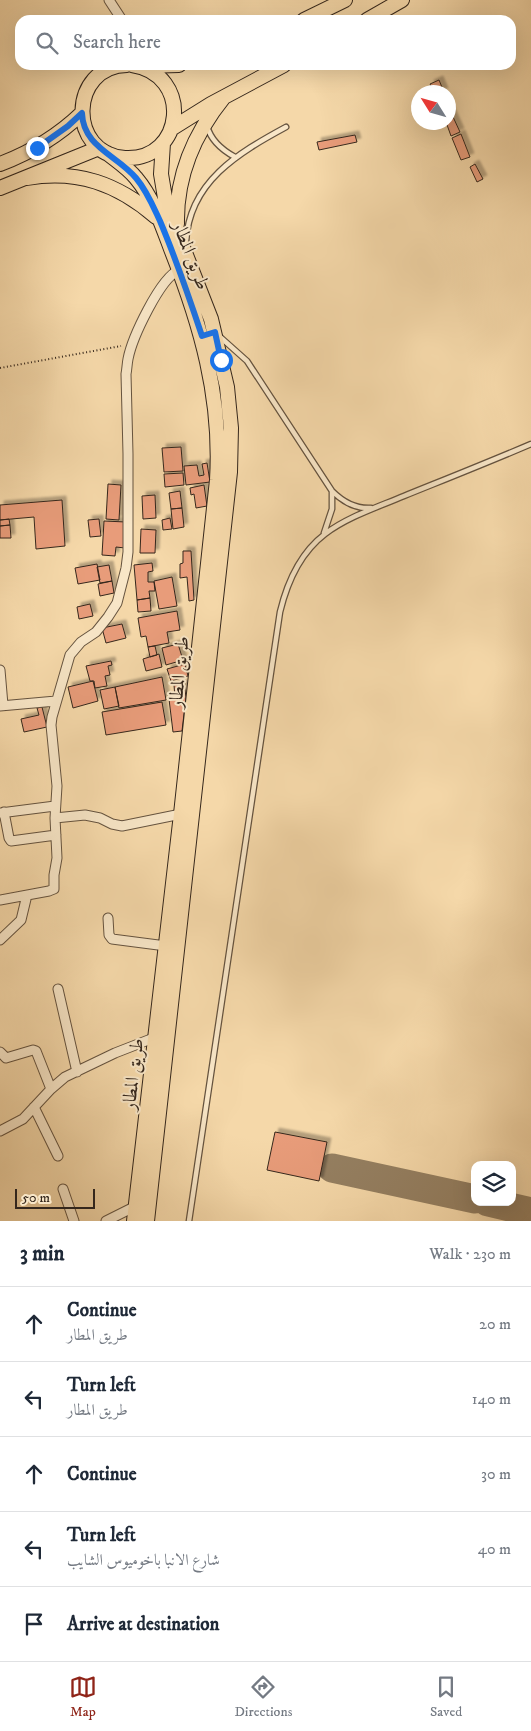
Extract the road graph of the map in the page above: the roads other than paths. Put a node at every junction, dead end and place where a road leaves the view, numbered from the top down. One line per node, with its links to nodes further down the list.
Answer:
1 (110, 0): 4 (street)
2 (346, 0): 5 (main road)
3 (402, 0): 6 (main road)
4 (119, 15)
5 (314, 15)
6 (376, 15)
7 (107, 70): 11 (main road)
8 (146, 70): 14 (main road)
9 (274, 70): 10 (main road)
10 (224, 96): 12 (main road); 14 (main road)
11 (82, 113): 16 (main road); 18 (main road)
12 (205, 122): 17 (lane); 22 (main road)
13 (286, 127): 17 (lane)
14 (172, 129): 15 (main road)
15 (163, 143): 16 (main road); 22 (main road, طريق المطار)
16 (103, 151): 19 (main road); 21 (main road, طريق المطار)
17 (235, 158): 23 (lane)
18 (0, 164)
19 (28, 178): 20 (main road); 21 (main road)
20 (0, 188)
21 (159, 220): 24 (main road, طريق المطار)
22 (177, 233): 23 (main road, طريق المطار)
23 (186, 253): 25 (main road, طريق المطار)
24 (179, 270): 25 (main road, طريق المطار); 31 (street)
25 (208, 334): 27 (lane); 35 (main road, طريق المطار); 51 (main road, طريق المطار)
26 (531, 444): 28 (lane)
27 (332, 491): 28 (lane); 29 (lane)
28 (375, 508): 29 (lane)
29 (324, 534): 59 (lane)
30 (0, 670): 32 (street)
31 (56, 701): 32 (street); 33 (street)
32 (2, 706)
33 (55, 806): 34 (street); 36 (street)
34 (2, 813): 37 (street)
35 (181, 814): 36 (street); 43 (main road, طريق المطار)
36 (55, 818): 38 (street)
37 (4, 830): 38 (street)
38 (56, 835): 39 (street)
39 (27, 895): 40 (street); 42 (street)
40 (0, 900)
41 (108, 918): 43 (street)
42 (0, 940)
43 (166, 946): 45 (main road, طريق المطار)
44 (58, 989): 47 (street)
45 (156, 1037): 47 (street); 51 (main road, طريق المطار)
46 (0, 1052): 48 (street)
47 (77, 1072): 48 (street)
48 (51, 1088): 49 (street)
49 (34, 1107): 50 (street); 52 (street)
50 (0, 1131)
51 (148, 1153): 54 (main road, طريق المطار); 58 (main road, طريق المطار)
52 (58, 1156)
53 (63, 1189): 55 (street)
54 (136, 1206): 56 (street); 57 (main road, طريق المطار)
55 (74, 1221)
56 (106, 1221)
57 (134, 1221)
58 (147, 1221)
59 (189, 1221)

